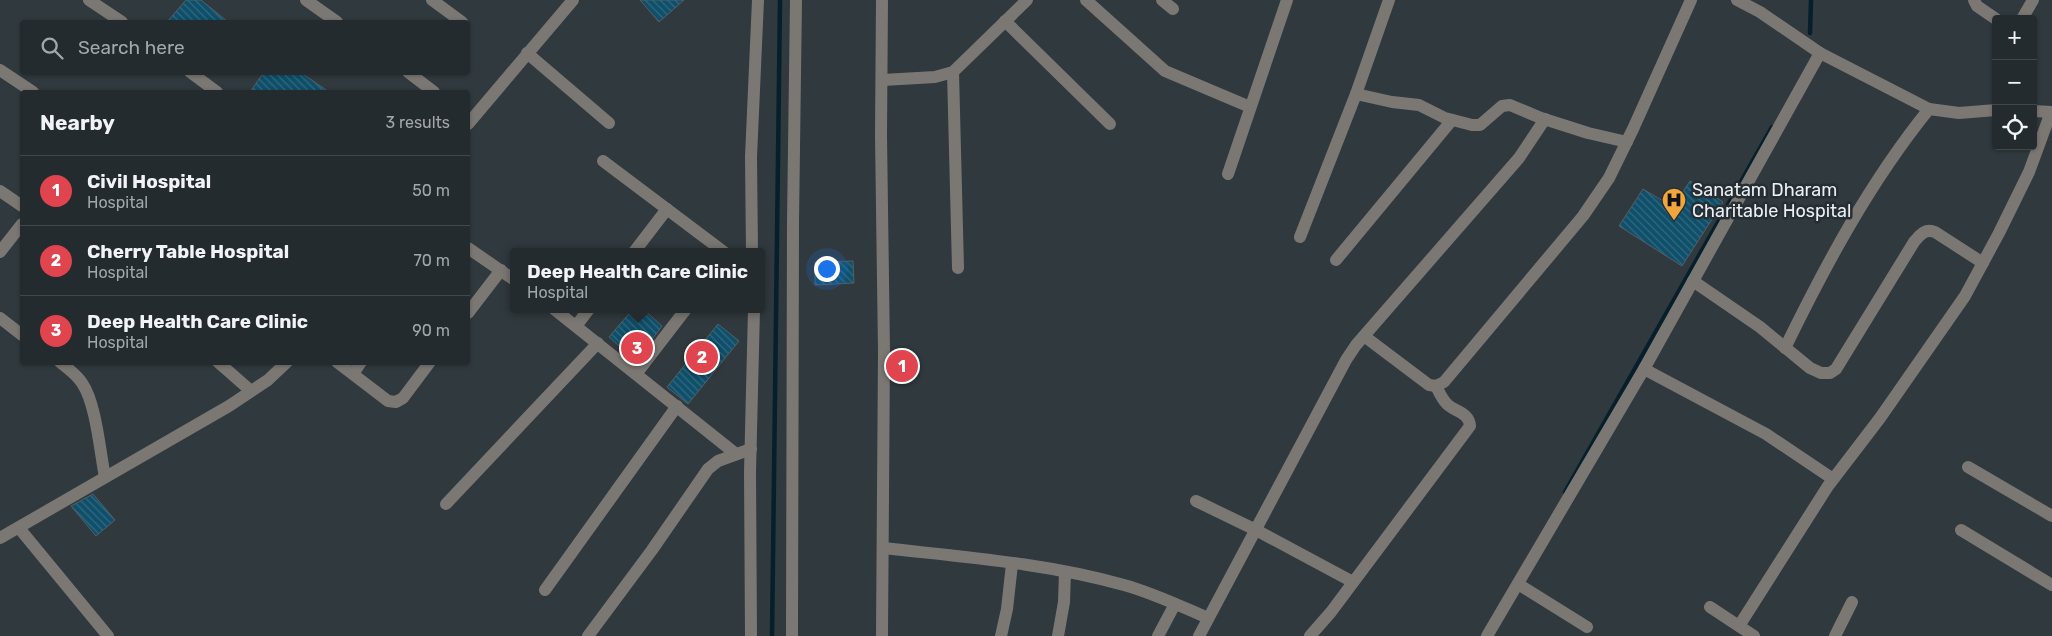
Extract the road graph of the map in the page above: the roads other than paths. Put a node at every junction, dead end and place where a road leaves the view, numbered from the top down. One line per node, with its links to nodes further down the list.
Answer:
1 (89, 0): 20 (street)
2 (306, 0): 21 (street)
3 (432, 0): 22 (street)
4 (573, 0): 24 (street)
5 (758, 0): 55 (street)
6 (796, 0): 115 (street)
7 (882, 0): 30 (street)
8 (1027, 0): 23 (street)
9 (1086, 0): 35 (street)
10 (1162, 0): 17 (street)
11 (1286, 0): 35 (street)
12 (1389, 0): 34 (street)
13 (1691, 0): 45 (street)
14 (1737, 0): 25 (street)
15 (1974, 0): 19 (street)
16 (2033, 0): 18 (street)
17 (1173, 9)
18 (2024, 15)
19 (1992, 16)
20 (119, 20)
21 (334, 20)
22 (459, 20)
23 (1005, 21): 27 (street); 44 (street)
24 (527, 53): 41 (street); 43 (street)
25 (1820, 53): 36 (street); 63 (street)
26 (0, 70): 31 (street)
27 (954, 72): 30 (street); 60 (street)
28 (194, 75): 32 (street)
29 (412, 75): 33 (street)
30 (883, 80): 99 (street)
31 (30, 90)
32 (214, 90)
33 (431, 90)
34 (1356, 94): 42 (street); 52 (street)
35 (1250, 107): 47 (street)
36 (1929, 108): 37 (street); 74 (street)
37 (1992, 110)
38 (2037, 111): 39 (street)
39 (2052, 112): 59 (street)
40 (1545, 119): 42 (street); 45 (street); 72 (street)
41 (470, 120)
42 (1452, 120): 58 (street)
43 (609, 123)
44 (1110, 124)
45 (1627, 142): 84 (street)
46 (603, 161): 50 (street)
47 (1228, 174)
48 (0, 190): 49 (street)
49 (20, 205)
50 (667, 209): 53 (street); 54 (street)
51 (20, 227): 57 (street)
52 (1300, 237)
53 (637, 248)
54 (719, 248)
55 (752, 248)
56 (470, 249): 61 (street)
57 (0, 252)
58 (1336, 260)
59 (1983, 263): 74 (street); 91 (street)
60 (958, 268)
61 (501, 270): 62 (street); 64 (street)
62 (510, 277)
63 (1693, 281): 74 (street); 81 (street)
64 (470, 310)
65 (559, 313): 70 (street)
66 (586, 313): 70 (street)
67 (683, 313): 83 (street)
68 (754, 313): 87 (street)
69 (0, 318): 71 (street)
70 (576, 326): 73 (street)
71 (20, 333)
72 (1364, 336): 84 (street); 96 (street)
73 (598, 343): 83 (street); 93 (street)
74 (1785, 348)
75 (64, 365): 90 (street)
76 (221, 365): 85 (street)
77 (284, 365): 85 (street)
78 (341, 365): 82 (street)
79 (359, 365): 82 (street)
80 (428, 365): 82 (street)
81 (1644, 369): 91 (street); 103 (street)
82 (353, 374)
83 (636, 374): 86 (street)
84 (1436, 386): 102 (street)
85 (251, 391): 90 (street)
86 (677, 406): 88 (street); 105 (street)
87 (751, 449): 88 (street); 114 (street)
88 (736, 454): 113 (street)
89 (1968, 467): 94 (street)
90 (105, 477): 95 (street)
91 (1834, 478): 111 (street)
92 (1196, 501): 96 (street)
93 (446, 504)
94 (2052, 516)
95 (19, 528): 98 (street); 112 (street)
96 (1256, 530): 102 (street); 109 (street)
97 (1961, 530): 104 (street)
98 (0, 538)
99 (883, 548): 100 (street); 116 (street)
100 (1012, 564): 101 (street); 117 (street)
101 (1065, 572): 107 (street); 118 (street)
102 (1353, 582): 121 (street)
103 (1518, 584): 110 (street); 122 (street)
104 (2052, 585)
105 (545, 590)
106 (1852, 602): 124 (street)
107 (1175, 604): 109 (street); 119 (street)
108 (1710, 607): 111 (street)
109 (1208, 618): 120 (street)
110 (1587, 626)
111 (1739, 626): 123 (street)
112 (108, 636)
113 (588, 636)
114 (751, 636)
115 (792, 636)
116 (882, 636)
117 (1001, 636)
118 (1058, 636)
119 (1158, 636)
120 (1199, 636)
121 (1310, 636)
122 (1487, 636)
123 (1754, 636)
124 (1835, 636)

